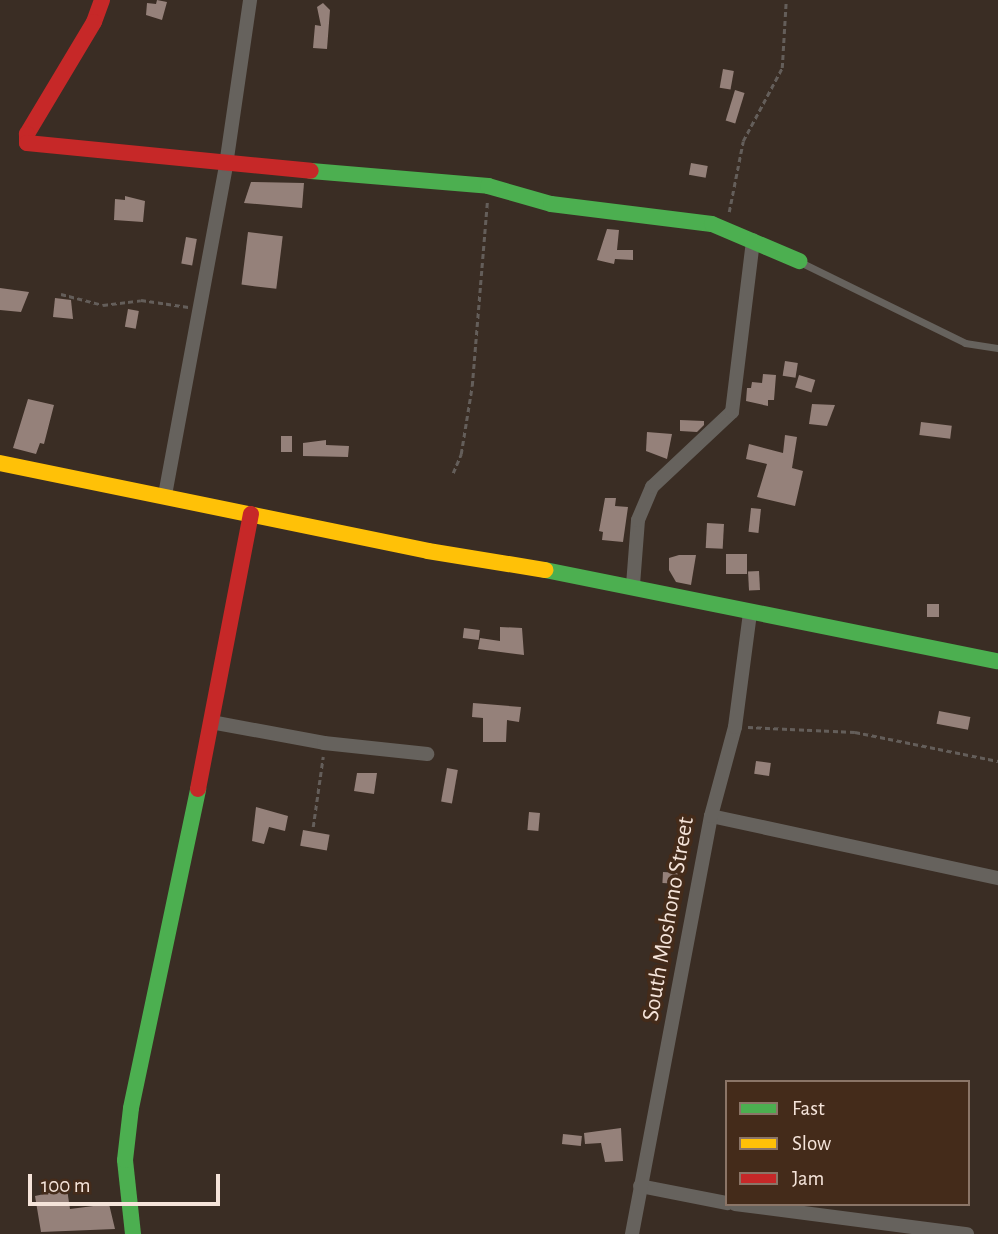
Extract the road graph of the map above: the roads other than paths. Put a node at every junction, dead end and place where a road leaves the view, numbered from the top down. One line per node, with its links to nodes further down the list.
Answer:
1 (102, 0): 3 (street)
2 (250, 0): 3 (street)
3 (226, 165): 4 (street); 8 (street)
4 (753, 240): 5 (street); 10 (street)
5 (799, 261): 6 (lane)
6 (998, 348)
7 (0, 463): 8 (street)
8 (165, 495): 9 (street)
9 (251, 514): 10 (street); 13 (street)
10 (633, 585): 11 (street)
11 (750, 613): 12 (street); 15 (street, South Moshono Street)
12 (998, 662)
13 (211, 722): 14 (street); 20 (street)
14 (427, 754)
15 (711, 816): 16 (street); 17 (street, South Moshono Street)
16 (998, 878)
17 (640, 1186): 18 (street); 21 (street, South Moshono Street)
18 (725, 1203)
19 (750, 1206): 22 (street)
20 (133, 1234)
21 (632, 1234)
22 (967, 1234)

